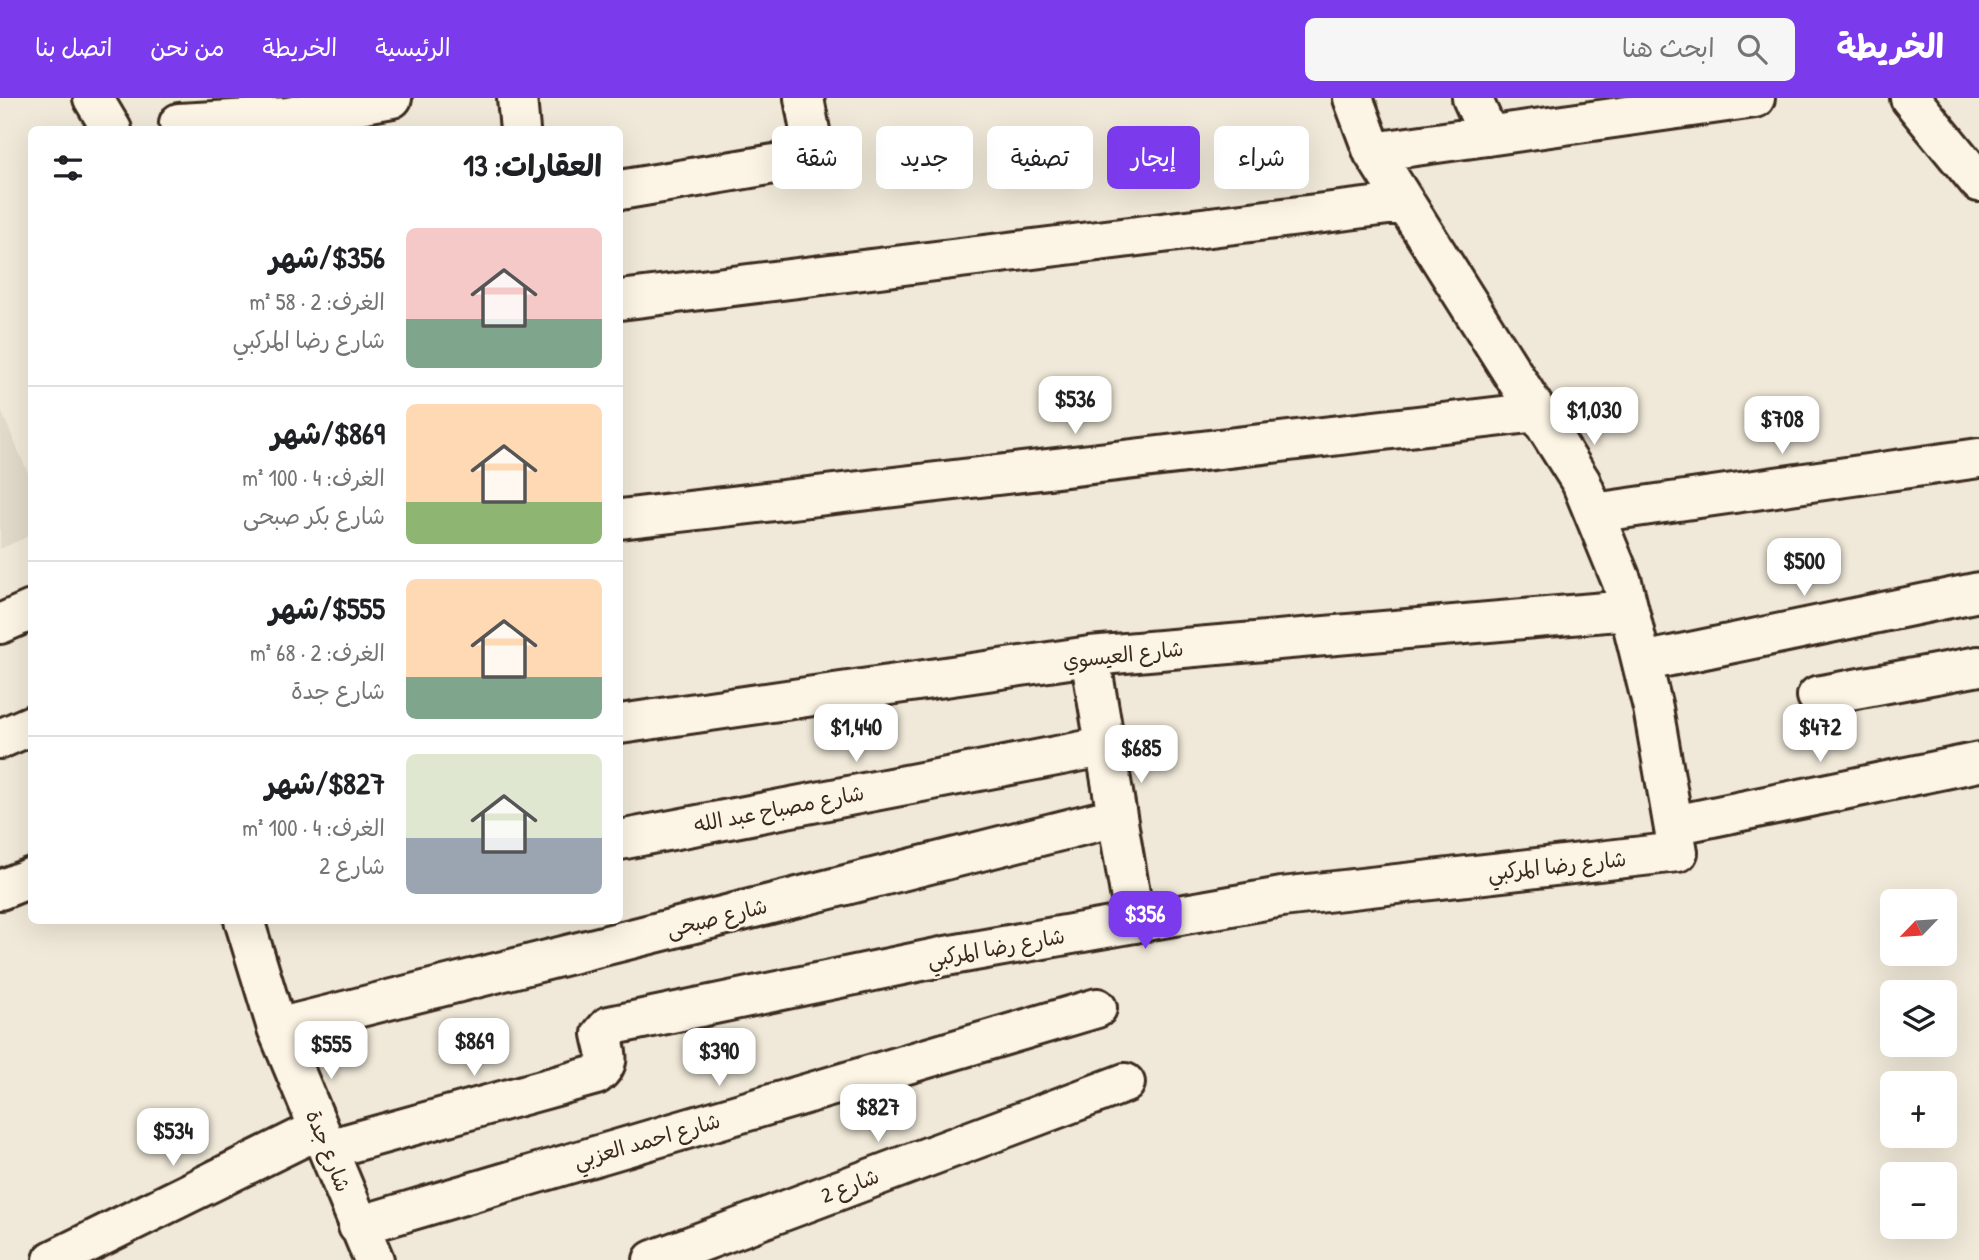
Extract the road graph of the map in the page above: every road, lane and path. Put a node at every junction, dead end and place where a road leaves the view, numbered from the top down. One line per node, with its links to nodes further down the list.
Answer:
1 (93, 98): 13 (street)
2 (392, 98): 12 (street)
3 (517, 98): 14 (street)
4 (804, 98): 18 (street)
5 (1353, 98): 16 (street)
6 (1472, 98): 15 (street)
7 (1755, 98): 9 (street)
8 (1910, 98): 17 (street)
9 (1679, 104): 10 (street)
10 (1584, 110): 15 (street)
11 (181, 117): 12 (street)
12 (288, 123)
13 (110, 126)
14 (520, 126)
15 (1489, 136): 16 (street)
16 (1373, 152): 19 (street)
17 (1979, 182)
18 (623, 189)
19 (1405, 203): 20 (street); 21 (street)
20 (623, 300)
21 (1537, 412): 23 (street); 24 (street)
22 (1979, 458): 23 (street)
23 (1594, 513): 26 (street)
24 (623, 519)
25 (1979, 592): 30 (street)
26 (1629, 610): 29 (street, شارع العيسوي); 30 (street)
27 (28, 612): 28 (street)
28 (0, 624)
29 (1090, 656): 33 (street, شارع العيسوي); 36 (street)
30 (1642, 662): 40 (street)
31 (1979, 666): 32 (street)
32 (1817, 696)
33 (623, 724)
34 (28, 727): 35 (street)
35 (0, 739)
36 (1103, 747): 38 (street); 39 (street, شارع مصباح عبد الله)
37 (1979, 762): 40 (street, شارع رضا المركبي)
38 (1116, 817): 43 (street); 46 (street, شارع صبحى)
39 (623, 839)
40 (1676, 839): 43 (street, شارع رضا المركبي)
41 (28, 879): 42 (street)
42 (0, 890)
43 (1135, 923): 48 (street, شارع رضا المركبي)
44 (245, 924): 46 (street, شارع جدة)
45 (1097, 1008): 49 (street, شارع احمد العزبي)
46 (277, 1028): 48 (street, شارع جدة)
47 (1125, 1083): 51 (street, شارع 2)
48 (323, 1139): 49 (street, شارع جدة); 50 (street)
49 (366, 1250)
50 (53, 1260)
51 (653, 1260)

